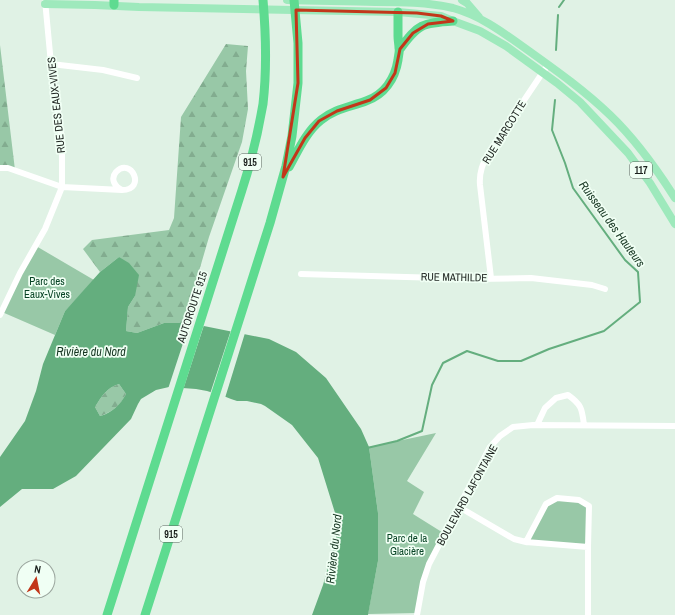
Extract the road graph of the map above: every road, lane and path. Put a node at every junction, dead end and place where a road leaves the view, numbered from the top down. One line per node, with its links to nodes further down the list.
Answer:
1 (263, 0): 34 (highway, AUTOROUTE 915 / 915)
2 (287, 0): 4 (main road)
3 (294, 0): 19 (highway, 915)
4 (307, 0): 6 (main road)
5 (462, 0): 11 (main road)
6 (399, 1): 10 (main road); 11 (main road)
7 (45, 2): 8 (main road, 117); 14 (street, RUE DES EAUX-VIVES)
8 (103, 3): 9 (main road, 117)
9 (114, 3): 10 (main road, 117)
10 (398, 12): 12 (main road, 117); 13 (highway)
11 (481, 19): 15 (main road, 117)
12 (453, 21): 13 (highway); 16 (main road, 117)
13 (400, 49): 19 (highway)
14 (51, 64): 17 (street); 20 (street, RUE DES EAUX-VIVES)
15 (548, 64): 16 (street, RUE MARCOTTE); 22 (main road, 117)
16 (543, 72): 23 (main road, 117); 25 (street, RUE MARCOTTE)
17 (137, 78)
18 (0, 168): 20 (street)
19 (283, 177): 35 (highway, 915)
20 (62, 188): 21 (street); 27 (street, RUE DES EAUX-VIVES)
21 (122, 190)
22 (675, 198)
23 (675, 224)
24 (301, 274): 25 (street, RUE MATHILDE)
25 (491, 278): 26 (street, RUE MATHILDE)
26 (605, 289)
27 (0, 315)
28 (537, 425): 29 (street, BOULEVARD LAFONTAINE); 29 (street); 31 (street, BOULEVARD LAFONTAINE)
29 (584, 425): 30 (street, BOULEVARD LAFONTAINE)
30 (675, 426)
31 (459, 507): 32 (street); 36 (street, BOULEVARD LAFONTAINE)
32 (526, 542): 33 (street); 33 (street)
33 (588, 547): 37 (street)
34 (107, 615)
35 (145, 615)
36 (417, 615)
37 (588, 615)

